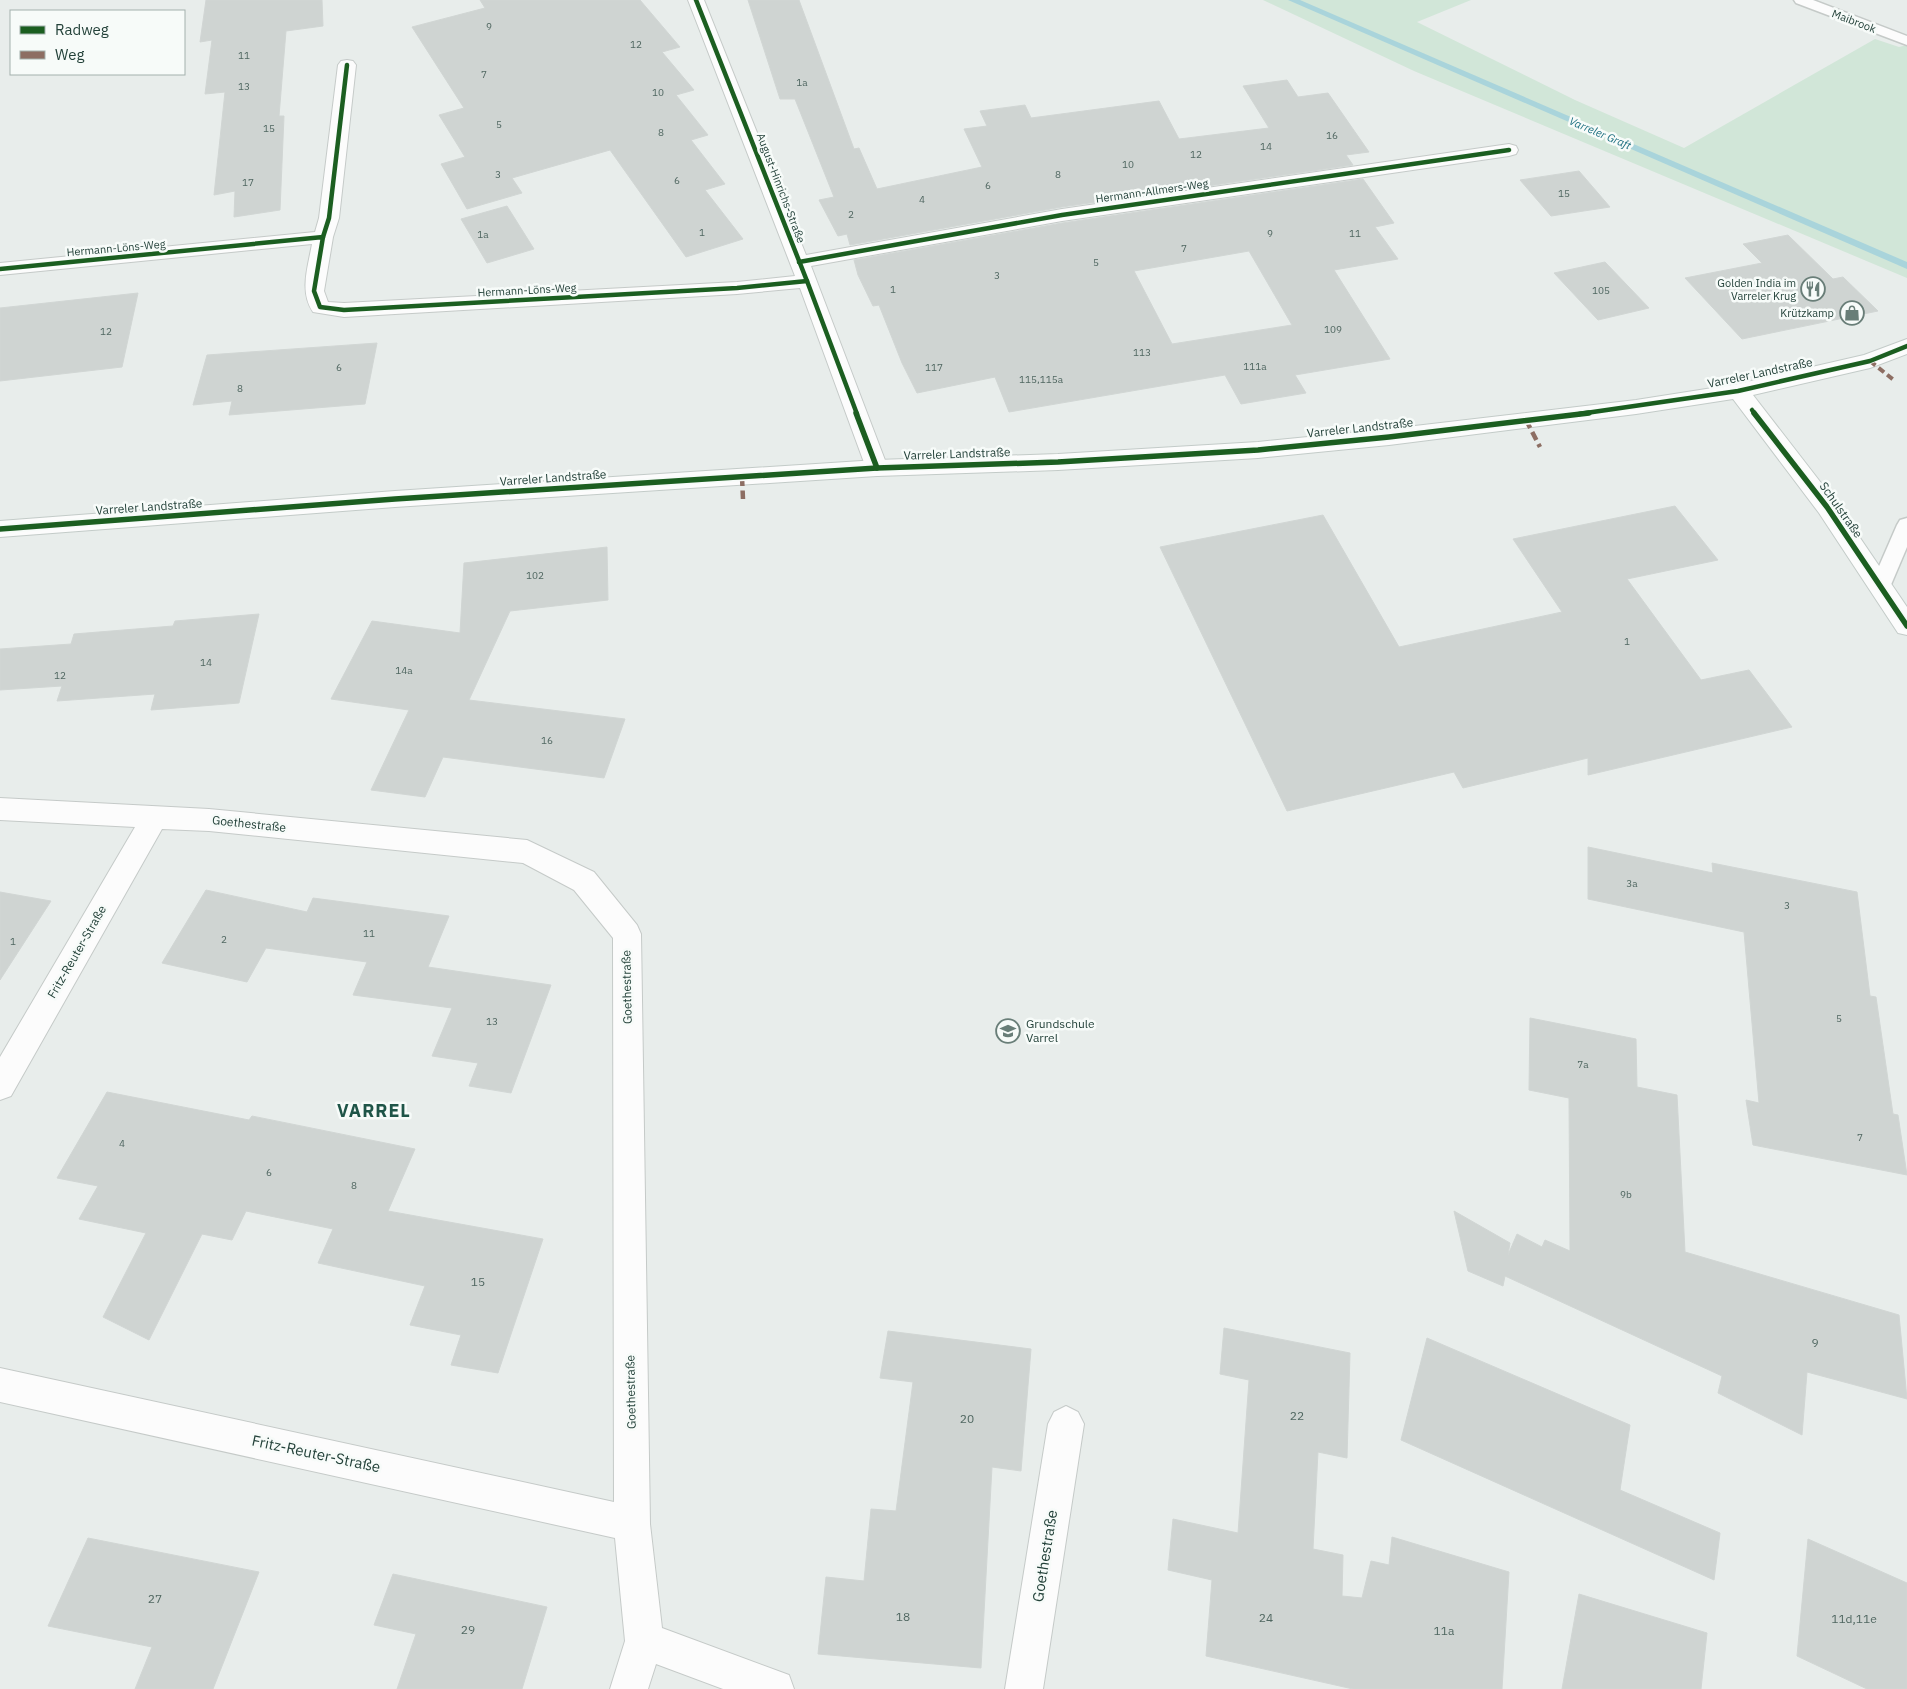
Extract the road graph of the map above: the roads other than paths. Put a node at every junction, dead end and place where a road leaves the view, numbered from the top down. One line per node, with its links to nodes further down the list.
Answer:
1 (696, 0): 8 (street, August-Hinrichs-Straße)
2 (1801, 0): 3 (lane, Maibrook)
3 (1907, 41)
4 (347, 64): 6 (street, Hermann-Löns-Weg)
5 (1509, 150): 8 (street, Hermann-Allmers-Weg)
6 (323, 237): 7 (street, Hermann-Löns-Weg); 8 (street, Hermann-Löns-Weg)
7 (0, 269)
8 (803, 272): 11 (street, August-Hinrichs-Straße)
9 (1907, 346): 10 (street, Varreler Landstraße)
10 (1738, 392): 11 (street, Varreler Landstraße); 14 (street, Schulstraße)
11 (877, 468): 13 (street, Varreler Landstraße)
12 (1907, 525): 14 (lane)
13 (0, 530)
14 (1880, 587): 15 (street, Schulstraße)
15 (1907, 626)
16 (0, 809): 17 (street, Goethestraße)
17 (155, 817): 18 (street, Fritz-Reuter-Straße); 21 (street, Goethestraße)
18 (0, 1086)
19 (0, 1385): 21 (street, Fritz-Reuter-Straße)
20 (1066, 1424): 25 (street, Goethestraße)
21 (632, 1524): 22 (street, Goethestraße)
22 (644, 1641): 23 (street, Goethestraße); 24 (street)
23 (629, 1689)
24 (775, 1689)
25 (1024, 1689)

